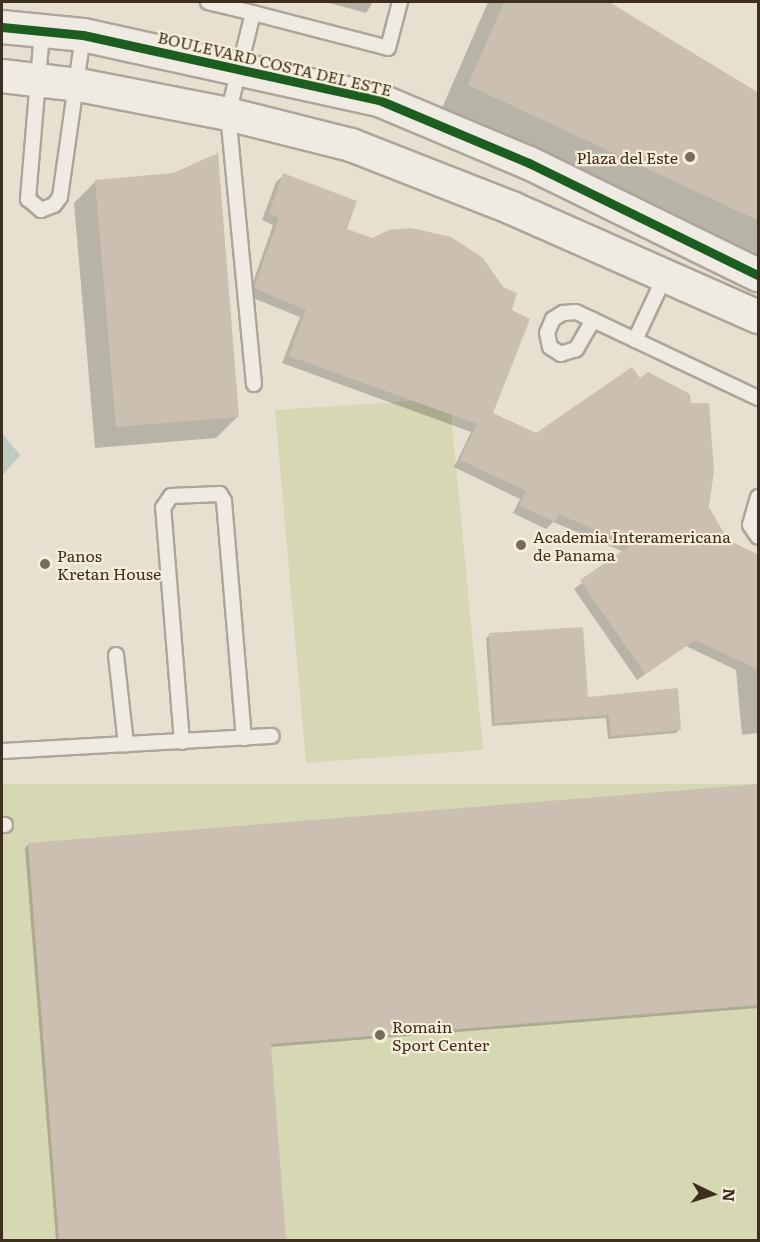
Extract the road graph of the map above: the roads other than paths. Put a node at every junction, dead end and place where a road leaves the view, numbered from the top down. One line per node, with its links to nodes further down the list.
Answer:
1 (208, 2): 3 (lane)
2 (400, 2): 3 (lane)
3 (254, 13): 7 (lane)
4 (2, 27): 5 (street, BOULEVARD COSTA DEL ESTE)
5 (42, 32): 6 (street, BOULEVARD COSTA DEL ESTE); 9 (lane)
6 (83, 35): 7 (street, BOULEVARD COSTA DEL ESTE); 10 (lane)
7 (240, 68): 11 (lane); 12 (street, BOULEVARD COSTA DEL ESTE)
8 (2, 76): 9 (street)
9 (39, 81): 10 (street); 10 (lane)
10 (79, 85): 11 (street)
11 (228, 114): 13 (street); 19 (lane)
12 (529, 163): 13 (street); 14 (street, BOULEVARD COSTA DEL ESTE)
13 (512, 208): 15 (street)
14 (759, 275)
15 (665, 276): 16 (street); 18 (lane)
16 (759, 317)
17 (593, 320): 18 (lane)
18 (635, 340): 20 (lane)
19 (254, 384)
20 (759, 398)
21 (759, 497): 22 (lane)
22 (759, 537)
23 (116, 656): 27 (lane)
24 (272, 736): 25 (lane)
25 (244, 738): 26 (lane); 26 (lane)
26 (182, 742): 27 (lane)
27 (126, 744): 28 (lane)
28 (2, 751)

